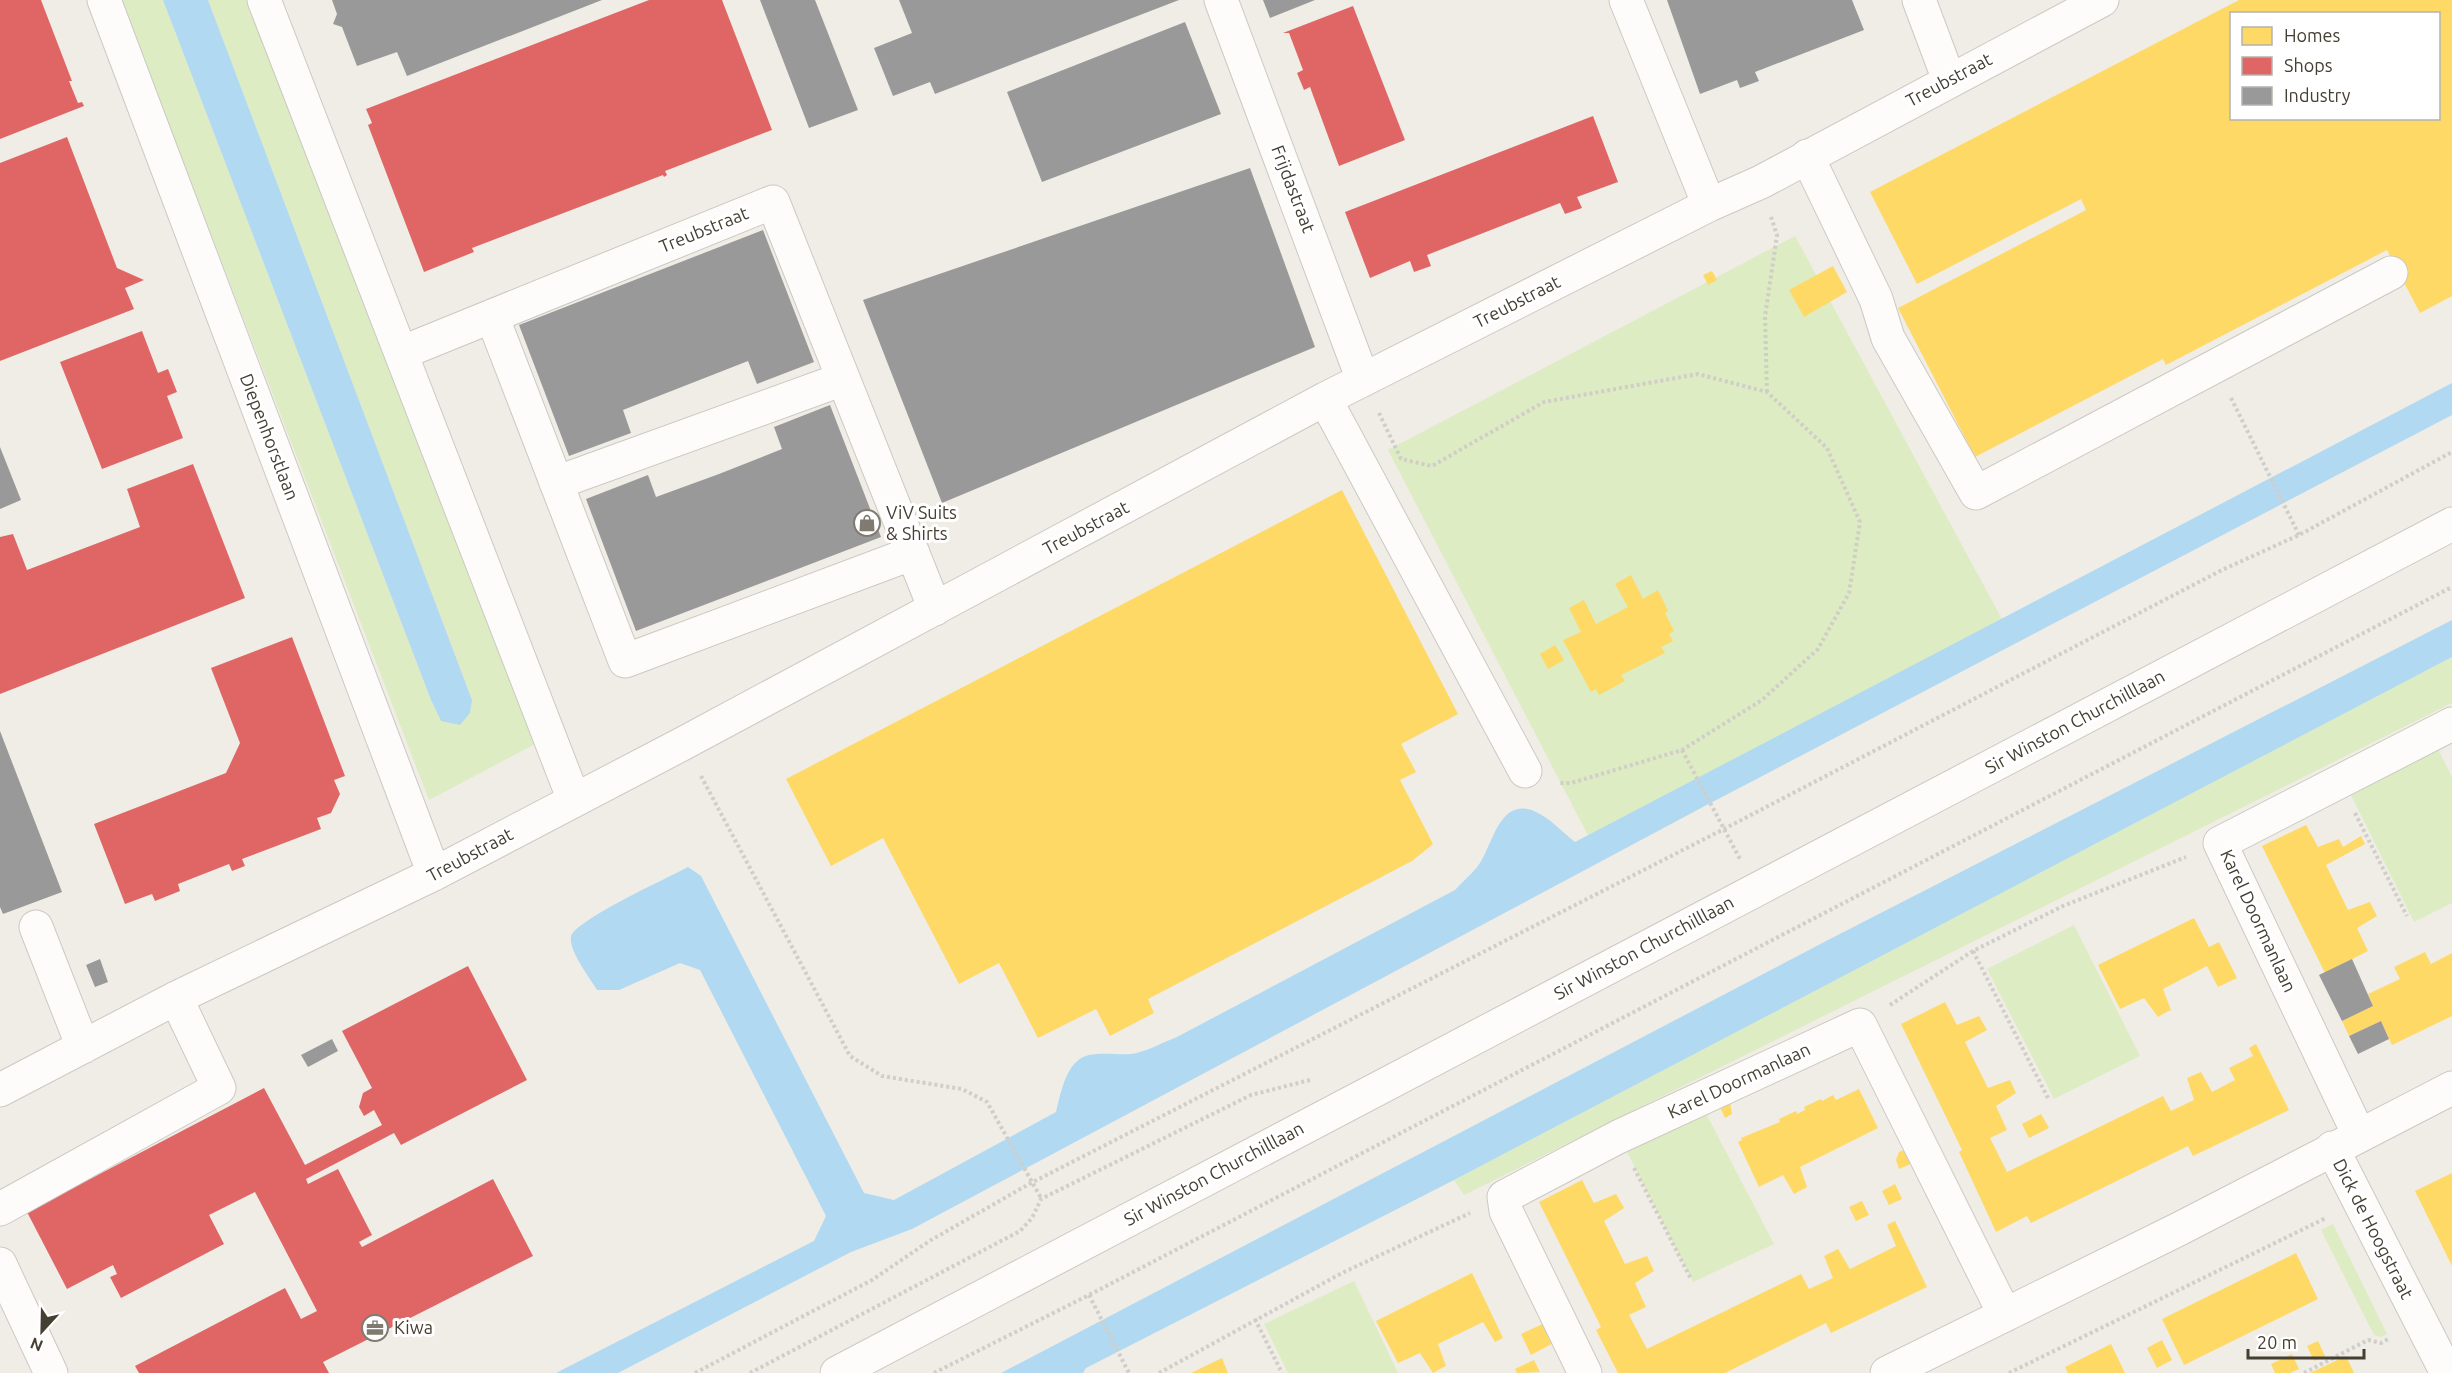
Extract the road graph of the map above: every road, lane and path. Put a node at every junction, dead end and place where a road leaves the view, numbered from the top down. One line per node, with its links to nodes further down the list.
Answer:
1 (104, 0): 35 (street, Diepenhorstlaan)
2 (264, 0): 13 (street)
3 (1221, 0): 16 (street, Frijdastraat)
4 (1626, 0): 10 (street)
5 (1919, 0): 7 (street)
6 (2102, 0): 7 (street, Treubstraat)
7 (1949, 80): 8 (street, Treubstraat)
8 (1807, 156): 9 (street, Treubstraat); 14 (street)
9 (1761, 182): 10 (street, Treubstraat); 17 (path)
10 (1709, 205): 16 (street, Treubstraat)
11 (2391, 273): 14 (street)
12 (492, 316): 13 (street, Treubstraat); 15 (street, Treubstraat); 20 (street)
13 (401, 353): 31 (street)
14 (2215, 368): 22 (path)
15 (843, 379): 20 (street); 23 (street, Treubstraat)
16 (1363, 380): 17 (path); 18 (street, Treubstraat)
17 (1767, 392): 28 (path)
18 (1325, 399): 25 (street, Treubstraat); 29 (street)
19 (2452, 452): 22 (path)
20 (556, 483): 23 (street)
21 (2452, 524): 61 (street, Sir Winston Churchilllaan)
22 (2299, 535): 32 (path)
23 (913, 553): 25 (street, Treubstraat)
24 (2452, 587): 54 (path)
25 (934, 609): 27 (street, Treubstraat)
26 (2452, 724): 30 (street, Karel Doormanlaan)
27 (684, 743): 31 (street, Treubstraat); 47 (path)
28 (1683, 750): 29 (path); 32 (path)
29 (1526, 771)
30 (2339, 782): 33 (street, Karel Doormanlaan); 36 (path)
31 (574, 800): 35 (street, Treubstraat)
32 (1724, 829): 34 (path); 47 (path)
33 (2220, 843): 38 (path); 46 (street, Karel Doormanlaan)
34 (1740, 859)
35 (434, 874): 39 (street, Treubstraat)
36 (2407, 916)
37 (36, 927): 41 (street)
38 (1973, 951): 40 (path); 44 (path)
39 (176, 998): 41 (street, Treubstraat); 51 (street)
40 (1860, 1025): 45 (street, Karel Doormanlaan); 55 (street)
41 (82, 1047): 42 (street, Treubstraat)
42 (3, 1079)
43 (2452, 1088): 46 (street)
44 (2049, 1100)
45 (1618, 1137): 48 (street, Karel Doormanlaan); 53 (path)
46 (2346, 1142): 50 (street, Dick de Hoogstraat); 55 (street)
47 (1031, 1184): 49 (path); 60 (path)
48 (1504, 1197): 56 (path); 66 (street)
49 (1041, 1198)
50 (2360, 1202): 57 (street, Dick de Hoogstraat); 58 (path)
51 (0, 1209)
52 (0, 1264): 59 (street)
53 (1691, 1279)
54 (1089, 1295): 62 (path); 63 (path)
55 (2005, 1315): 67 (street)
56 (1255, 1319): 64 (path); 65 (path)
57 (2420, 1320): 68 (path); 69 (street, Dick de Hoogstraat)
58 (2011, 1372)
59 (51, 1373)
60 (695, 1373)
61 (837, 1373)
62 (934, 1373)
63 (1129, 1373)
64 (1159, 1373)
65 (1282, 1373)
66 (1585, 1373)
67 (1887, 1373)
68 (2304, 1373)
69 (2447, 1373)

